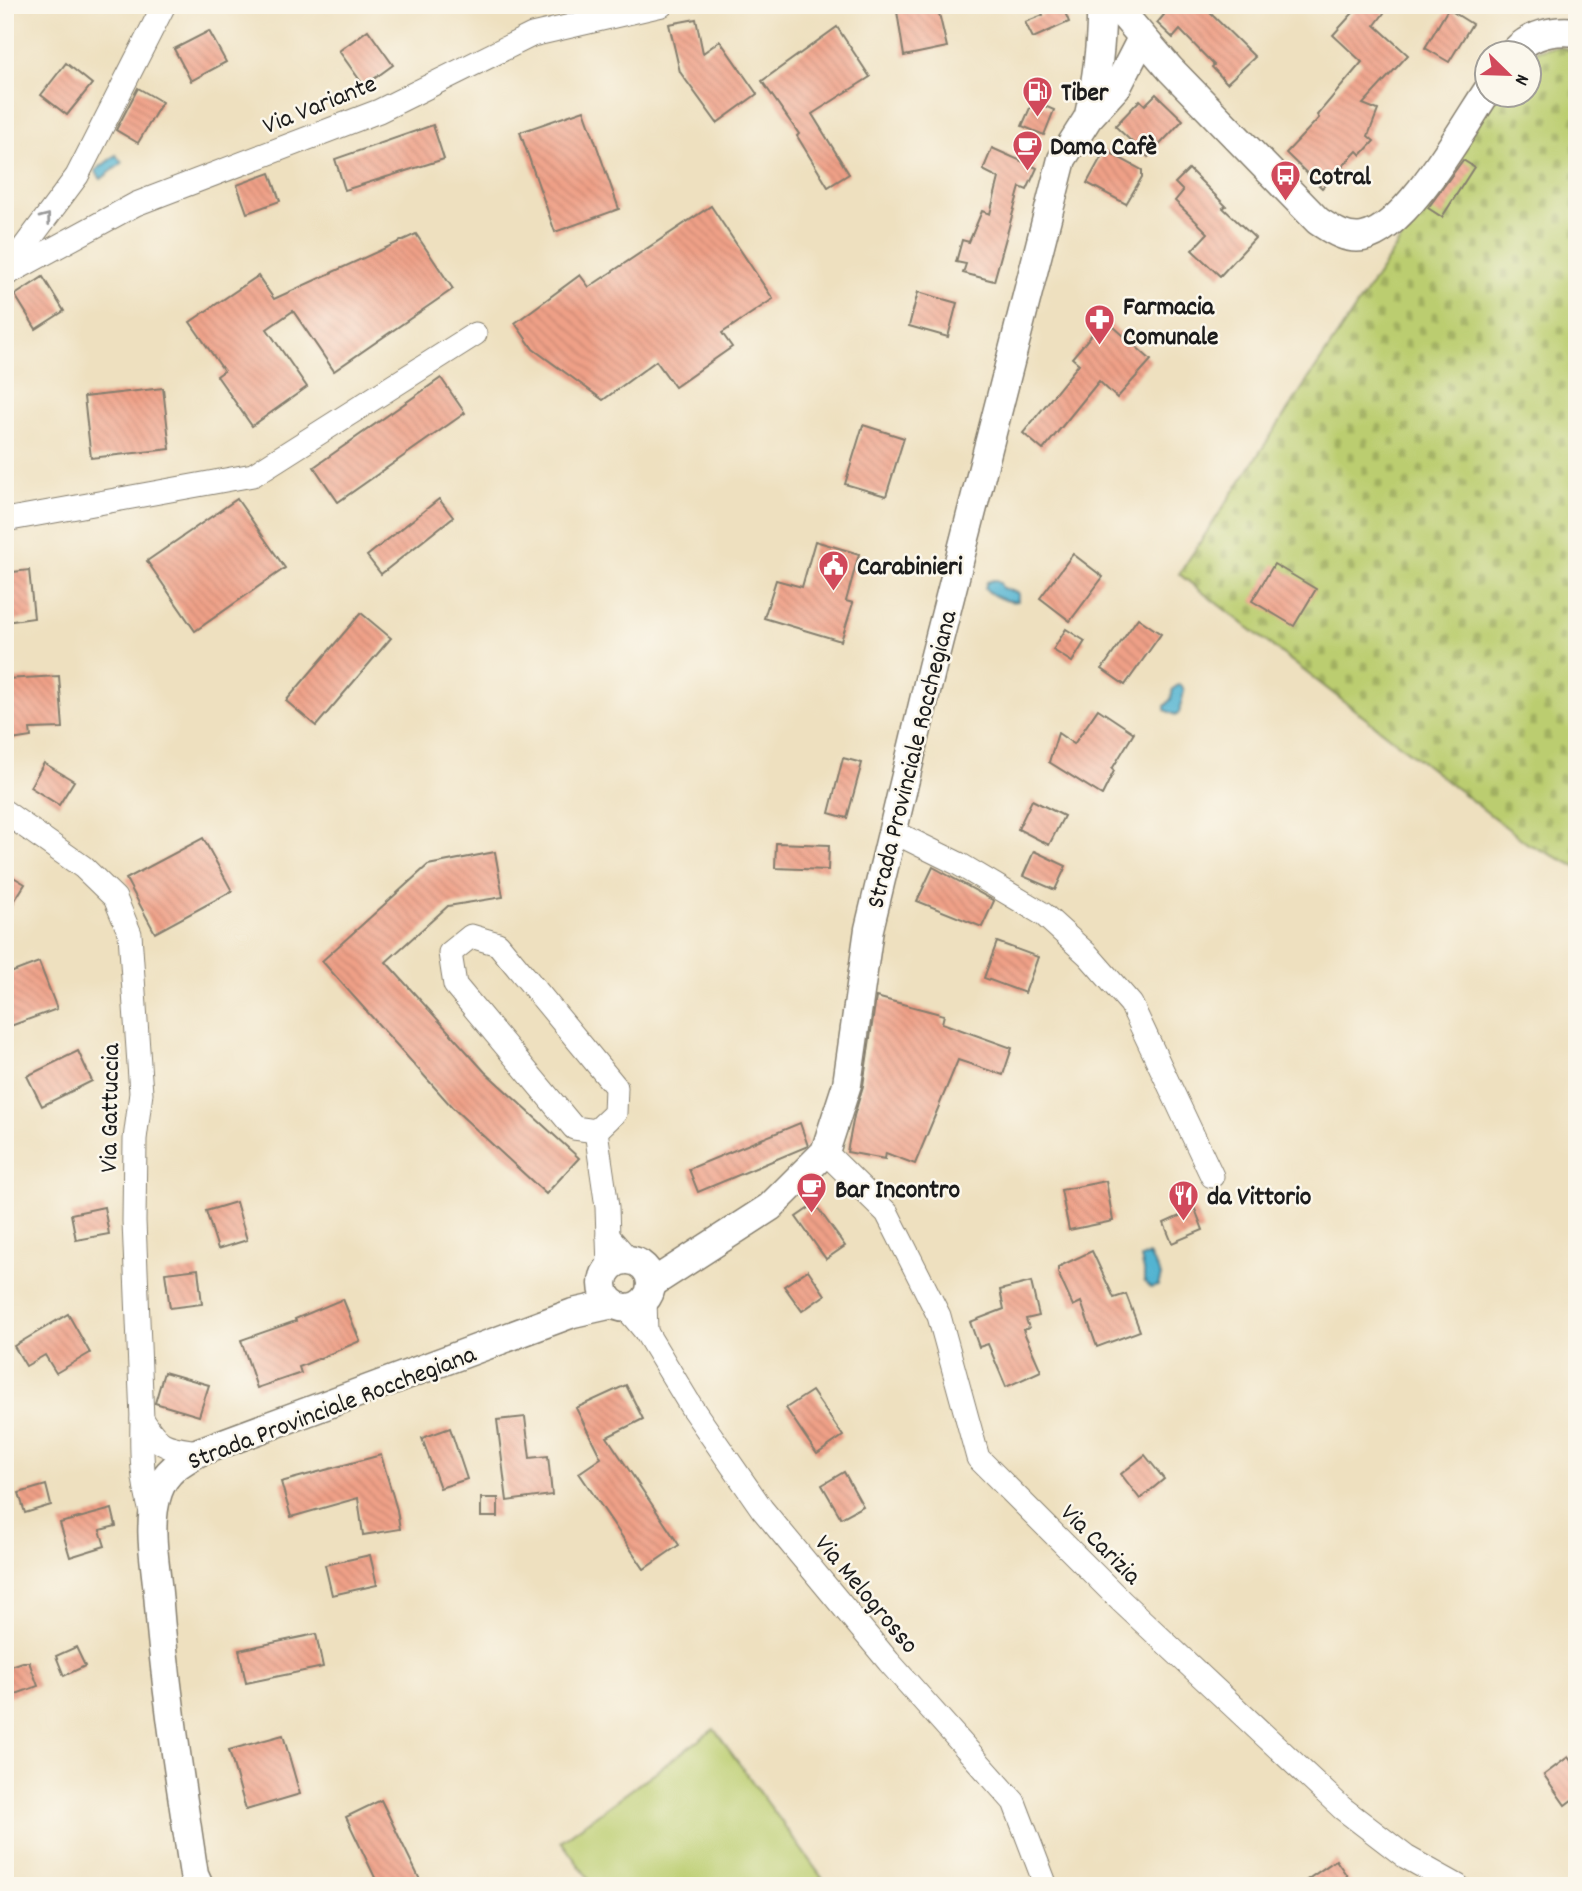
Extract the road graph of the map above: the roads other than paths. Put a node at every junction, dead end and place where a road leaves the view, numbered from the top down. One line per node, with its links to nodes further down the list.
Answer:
1 (164, 5): 11 (street, one-way to 1)
2 (662, 5): 11 (street, Via Variante)
3 (1101, 5): 9 (main road)
4 (1115, 5): 6 (main road)
5 (1577, 32): 7 (main road)
6 (1142, 38): 8 (main road); 9 (main road, Strada Provinciale Rocchegiana)
7 (1533, 38)
8 (1170, 69): 9 (main road); 10 (main road)
9 (1108, 77): 15 (main road, Strada Provinciale Rocchegiana)
10 (1476, 108)
11 (5, 274)
12 (475, 334): 13 (street)
13 (5, 520)
14 (5, 812): 20 (street, Via Gattuccia)
15 (892, 831): 17 (main road, Strada Provinciale Rocchegiana); 18 (street)
16 (596, 1131): 16 (street); 19 (street, Via Melogrosso)
17 (825, 1152): 19 (main road, Strada Provinciale Rocchegiana); 27 (street, Via Carizia)
18 (1212, 1176)
19 (628, 1285): 22 (main road, Strada Provinciale Rocchegiana); 26 (street, Via Melogrosso)
20 (142, 1419): 21 (street, Via Gattuccia); 22 (street)
21 (142, 1451): 23 (street); 24 (street, Via Gattuccia)
22 (199, 1452): 23 (main road, Strada Provinciale Rocchegiana)
23 (168, 1473): 24 (main road, Strada Provinciale Rocchegiana)
24 (153, 1519): 25 (main road, Strada Provinciale Rocchegiana)
25 (199, 1886)
26 (1046, 1886)
27 (1458, 1886)

